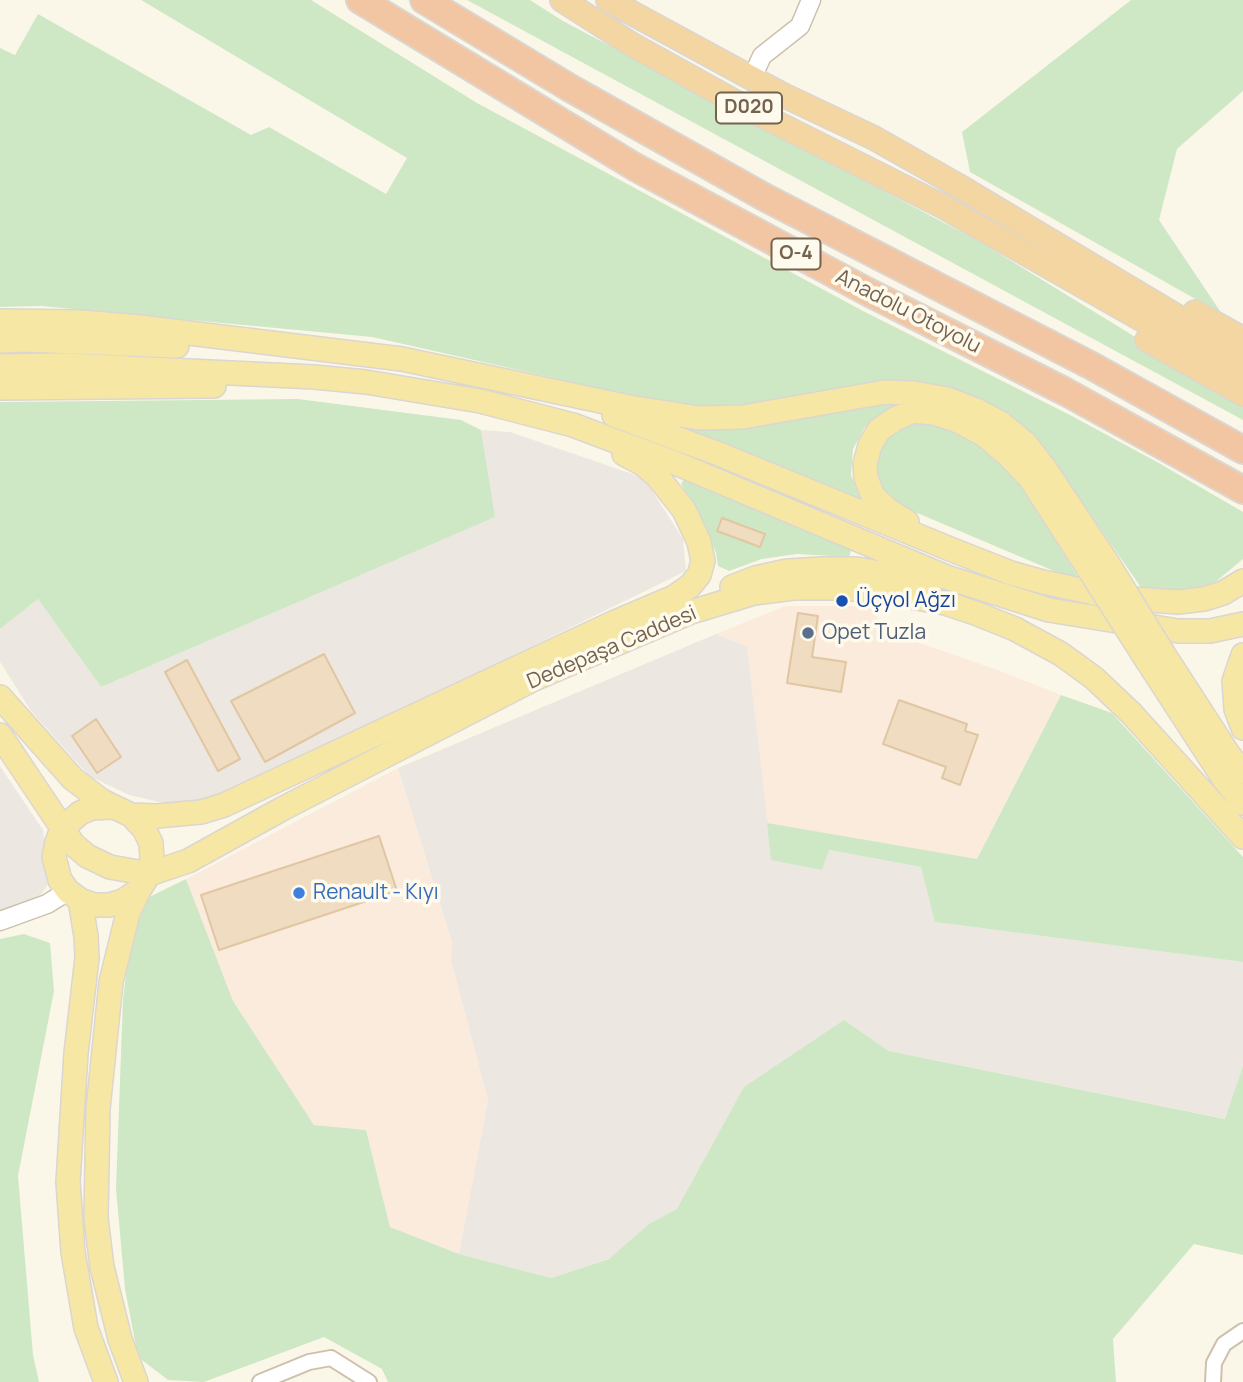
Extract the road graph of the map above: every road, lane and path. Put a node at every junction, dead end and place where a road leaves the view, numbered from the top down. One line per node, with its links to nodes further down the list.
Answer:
1 (360, 0): 22 (highway, Anadolu Otoyolu / O-4)
2 (424, 0): 21 (highway, Anadolu Otoyolu / O-4)
3 (562, 0): 8 (highway, D020)
4 (608, 0): 6 (highway, D020)
5 (811, 0): 6 (street)
6 (752, 78): 7 (highway, D020)
7 (957, 185): 10 (highway); 13 (highway, D020)
8 (942, 206): 16 (highway, D020); 19 (highway)
9 (0, 321): 12 (main road)
10 (1243, 339)
11 (0, 341): 12 (main road)
12 (355, 353): 15 (main road)
13 (1243, 356)
14 (0, 366): 18 (main road)
15 (446, 368): 23 (main road); 24 (main road)
16 (1243, 377)
17 (0, 388): 18 (main road)
18 (422, 391): 20 (main road)
19 (1243, 394)
20 (538, 416): 26 (main road); 36 (main road, Dedepaşa Caddesi)
21 (1243, 450)
22 (1243, 490)
23 (1099, 567): 24 (main road); 30 (main road, bridge)
24 (1011, 573): 25 (main road)
25 (1243, 581)
26 (1049, 610): 27 (main road); 28 (main road)
27 (1243, 624)
28 (623, 642): 38 (main road, Dedepaşa Caddesi); 39 (main road, Dedepaşa Caddesi)
29 (1243, 655): 32 (main road)
30 (1156, 657): 34 (main road); 35 (main road)
31 (0, 697): 36 (main road)
32 (1243, 729)
33 (0, 734): 37 (main road, Dedepaşa Caddesi)
34 (1243, 772)
35 (1243, 803)
36 (122, 811): 37 (main road, Dedepaşa Caddesi); 39 (main road)
37 (62, 829): 39 (main road, Dedepaşa Caddesi); 40 (main road)
38 (1243, 837)
39 (144, 882): 40 (main road); 44 (main road)
40 (74, 895): 41 (street); 43 (main road)
41 (0, 921)
42 (1243, 1331): 47 (street)
43 (106, 1382)
44 (136, 1382)
45 (260, 1382): 46 (street)
46 (369, 1382)
47 (1213, 1382)

